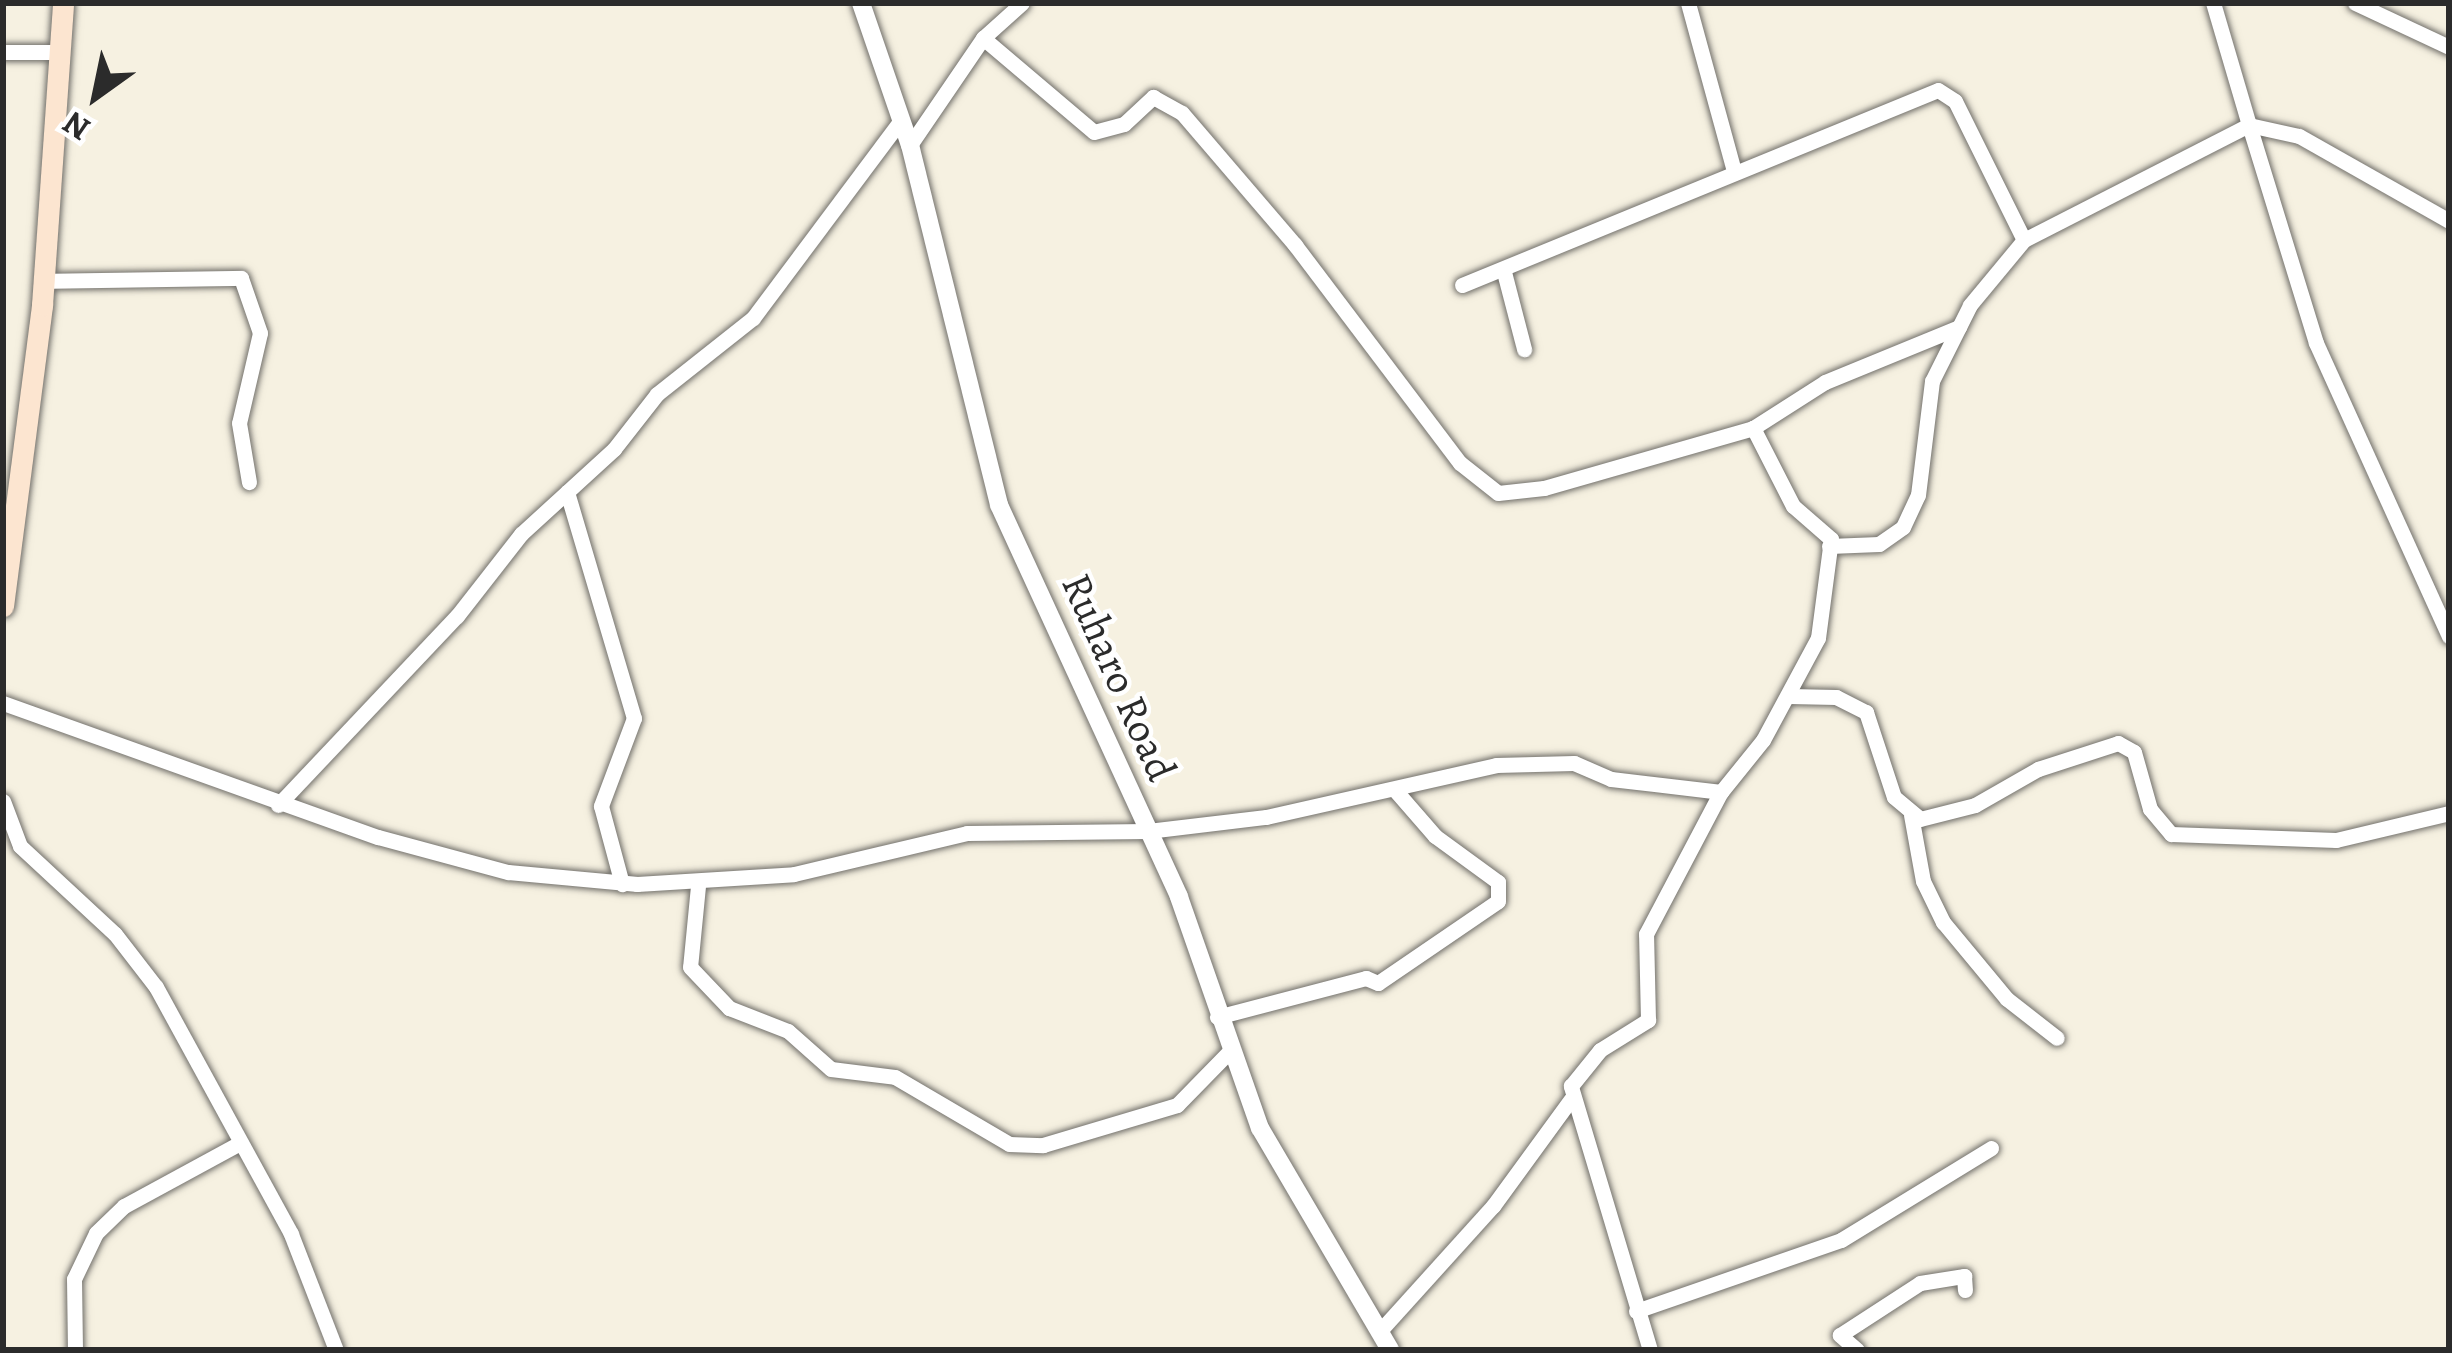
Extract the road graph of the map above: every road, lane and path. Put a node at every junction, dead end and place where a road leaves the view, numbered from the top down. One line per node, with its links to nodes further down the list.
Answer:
1 (63, 3): 10 (main road)
2 (861, 3): 11 (street, Ruharo Road)
3 (1022, 3): 7 (street)
4 (1688, 3): 14 (street)
5 (2213, 3): 12 (street)
6 (2355, 3): 8 (street)
7 (982, 38): 13 (street); 22 (street)
8 (2449, 46)
9 (3, 52): 10 (street)
10 (59, 52): 18 (main road)
11 (899, 124): 13 (street, Ruharo Road); 24 (street)
12 (2249, 125): 15 (street); 16 (street); 27 (street)
13 (910, 145): 36 (street, Ruharo Road)
14 (1734, 171): 16 (street); 17 (street)
15 (2449, 221)
16 (2024, 240): 20 (street)
17 (1504, 272): 19 (street); 21 (street)
18 (43, 281): 23 (street); 26 (main road)
19 (1462, 285)
20 (1959, 327): 22 (street); 25 (street)
21 (1524, 349)
22 (1753, 428): 25 (street)
23 (250, 482)
24 (566, 492): 33 (street); 37 (street)
25 (1829, 547): 28 (street)
26 (3, 606)
27 (2449, 636)
28 (1789, 696): 31 (street); 35 (street)
29 (3, 704): 33 (street)
30 (1395, 790): 31 (street); 36 (street); 39 (street)
31 (1721, 792): 42 (street)
32 (3, 801): 43 (street)
33 (278, 805): 37 (street)
34 (2449, 813): 35 (street)
35 (1911, 815): 40 (street)
36 (1148, 831): 38 (street); 39 (street, Ruharo Road)
37 (622, 884): 38 (street)
38 (698, 886): 41 (street)
39 (1217, 1017): 41 (street, Ruharo Road)
40 (2057, 1038)
41 (1228, 1053): 47 (street, Ruharo Road)
42 (1571, 1099): 46 (street); 47 (street)
43 (240, 1143): 48 (street); 49 (street)
44 (1991, 1148): 46 (street)
45 (1965, 1290): 52 (street)
46 (1636, 1311): 51 (street)
47 (1379, 1331): 50 (street, Ruharo Road)
48 (75, 1350)
49 (336, 1350)
50 (1390, 1350)
51 (1650, 1350)
52 (1857, 1350)

